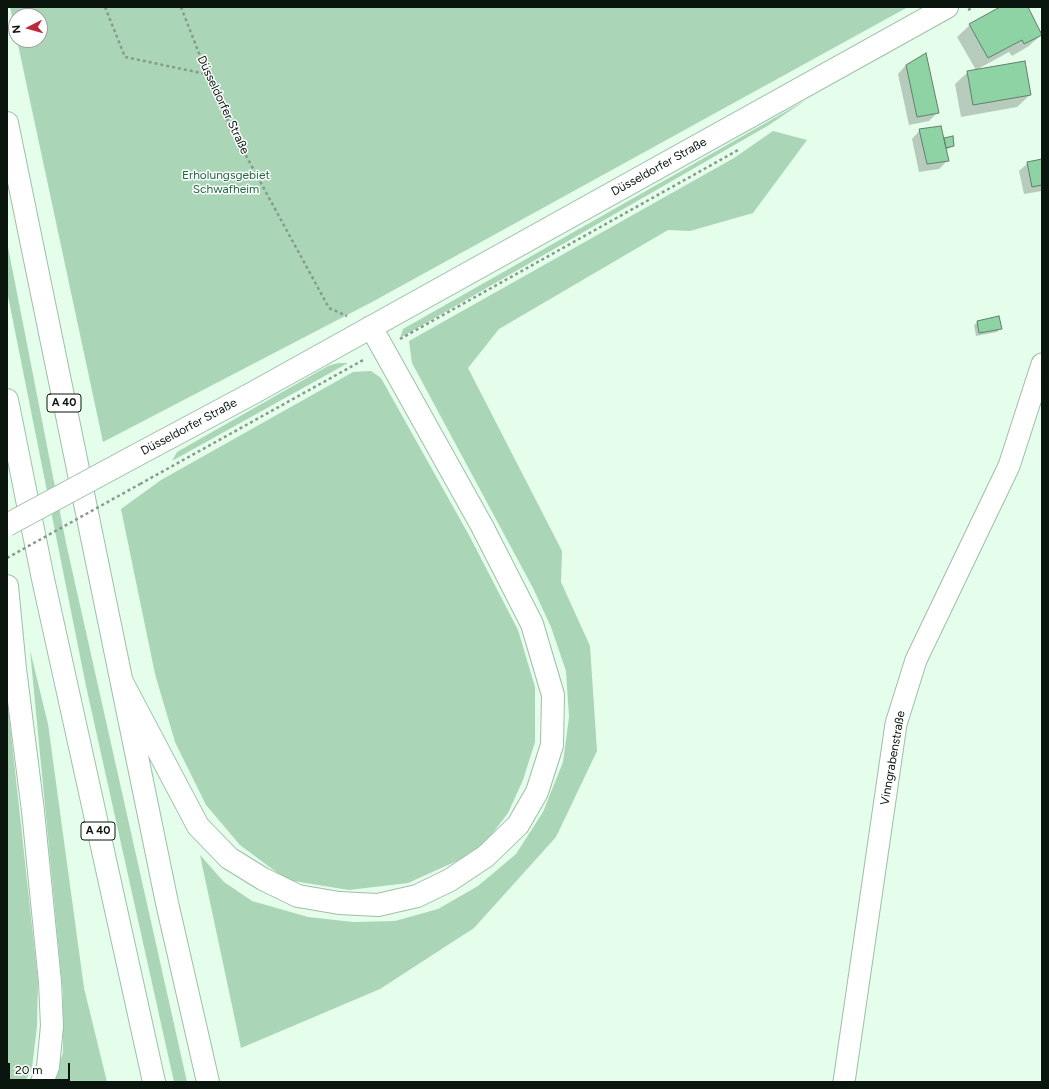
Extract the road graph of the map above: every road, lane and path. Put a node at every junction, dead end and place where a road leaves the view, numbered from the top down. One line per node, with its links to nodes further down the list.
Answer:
1 (105, 7): 4 (path)
2 (181, 7): 4 (path, Düsseldorfer Straße)
3 (947, 7): 6 (main road, Düsseldorfer Straße)
4 (206, 74): 6 (path, Düsseldorfer Straße)
5 (7, 124): 13 (main road, A 40)
6 (371, 327): 10 (main road, Düsseldorfer Straße, bridge); 13 (main road)
7 (1042, 364): 17 (street, Vinngrabenstraße)
8 (7, 400): 15 (main road, A 40)
9 (140, 484): 11 (path, bridge)
10 (7, 525)
11 (7, 558)
12 (7, 586): 14 (main road)
13 (122, 682): 16 (main road, A 40)
14 (42, 1082)
15 (154, 1082)
16 (208, 1082)
17 (844, 1082)

